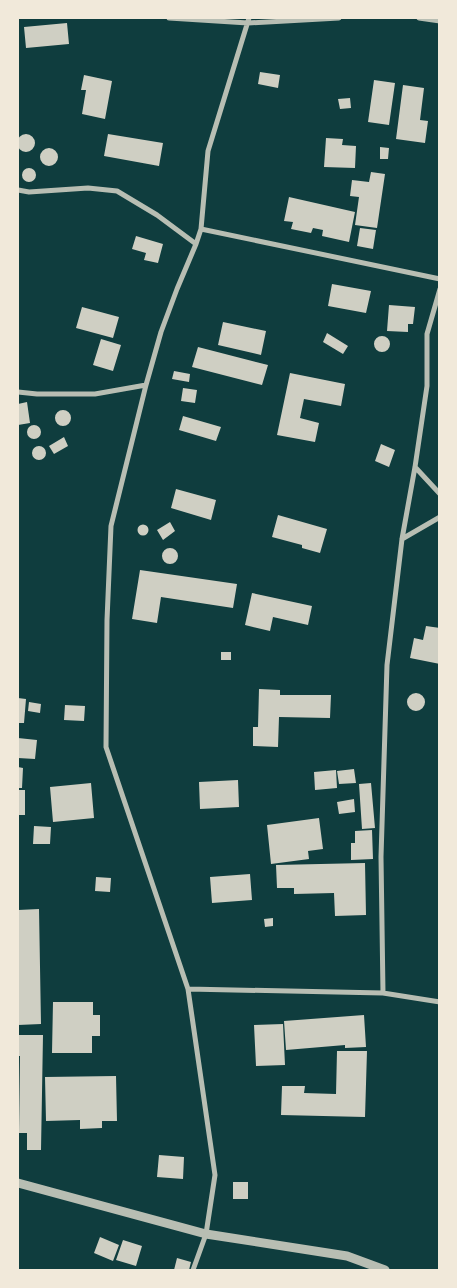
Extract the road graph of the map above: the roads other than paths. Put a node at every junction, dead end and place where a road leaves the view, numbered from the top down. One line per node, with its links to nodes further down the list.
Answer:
1 (169, 18): 4 (street)
2 (338, 18): 4 (street)
3 (419, 18): 5 (street)
4 (248, 20): 7 (street)
5 (440, 21)
6 (18, 190): 8 (street)
7 (201, 229): 8 (street); 9 (street)
8 (196, 244): 11 (street)
9 (440, 279)
10 (440, 289): 13 (street)
11 (146, 385): 12 (street); 17 (street)
12 (18, 392)
13 (415, 466): 14 (street); 16 (street)
14 (440, 494)
15 (440, 517): 16 (street)
16 (402, 539): 18 (street)
17 (188, 989): 18 (street); 21 (street)
18 (383, 993): 19 (street)
19 (440, 1002)
20 (18, 1183): 21 (street)
21 (206, 1234): 22 (street); 23 (street)
22 (194, 1270)
23 (385, 1270)

